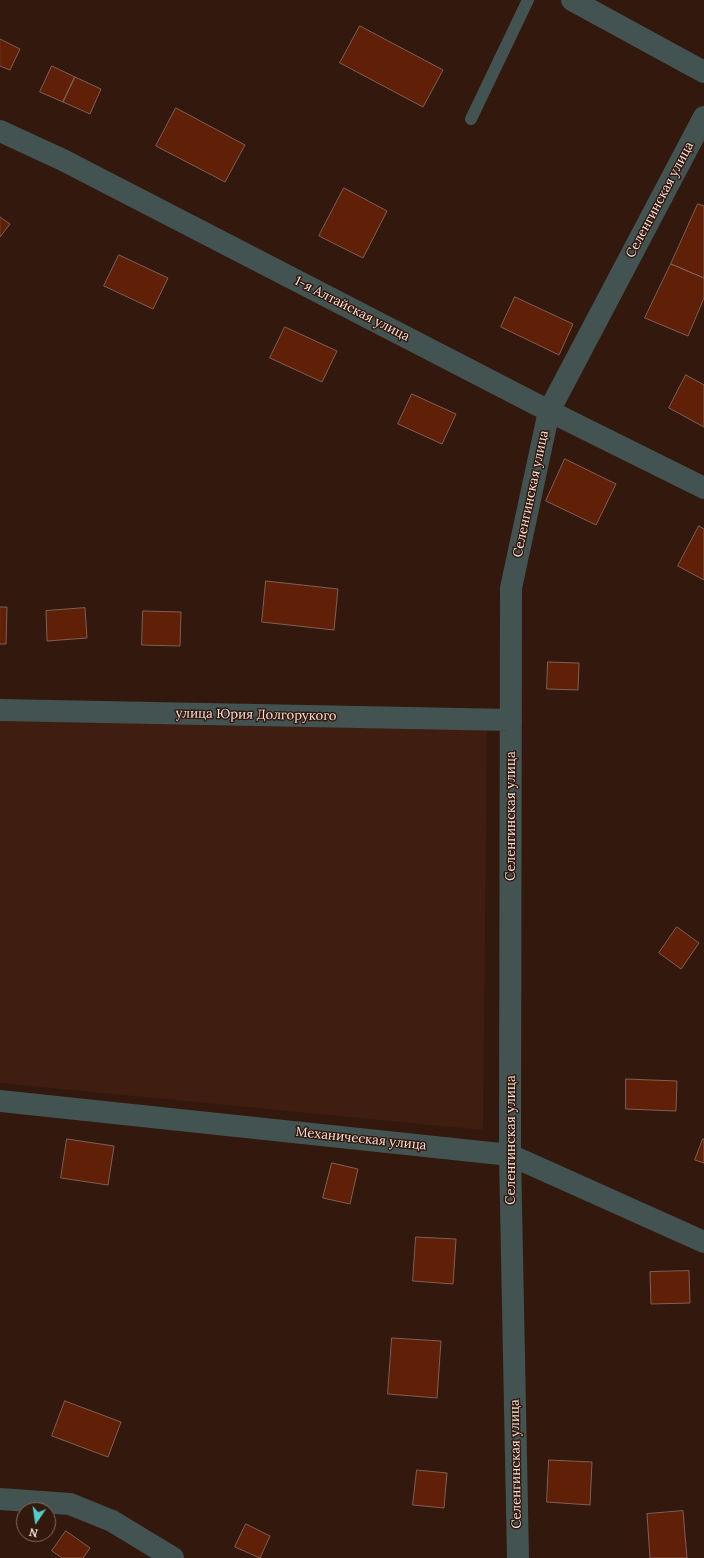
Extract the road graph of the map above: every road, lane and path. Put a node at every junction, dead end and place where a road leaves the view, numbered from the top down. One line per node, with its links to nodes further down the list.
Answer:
1 (528, 0): 5 (lane)
2 (572, 0): 3 (street)
3 (704, 72)
4 (704, 117): 7 (street, Селенгинская улица)
5 (471, 119)
6 (0, 131): 7 (street, 1-я Алтайская улица)
7 (549, 411): 8 (street, 1-я Алтайская улица); 10 (street, Селенгинская улица)
8 (704, 488)
9 (0, 710): 10 (street, улица Юрия Долгорукого)
10 (511, 720): 12 (street, Селенгинская улица)
11 (0, 1101): 12 (street, Механическая улица)
12 (510, 1155): 13 (street, Механическая улица); 16 (street, Селенгинская улица)
13 (704, 1242)
14 (0, 1499): 15 (street)
15 (173, 1558)
16 (518, 1558)

